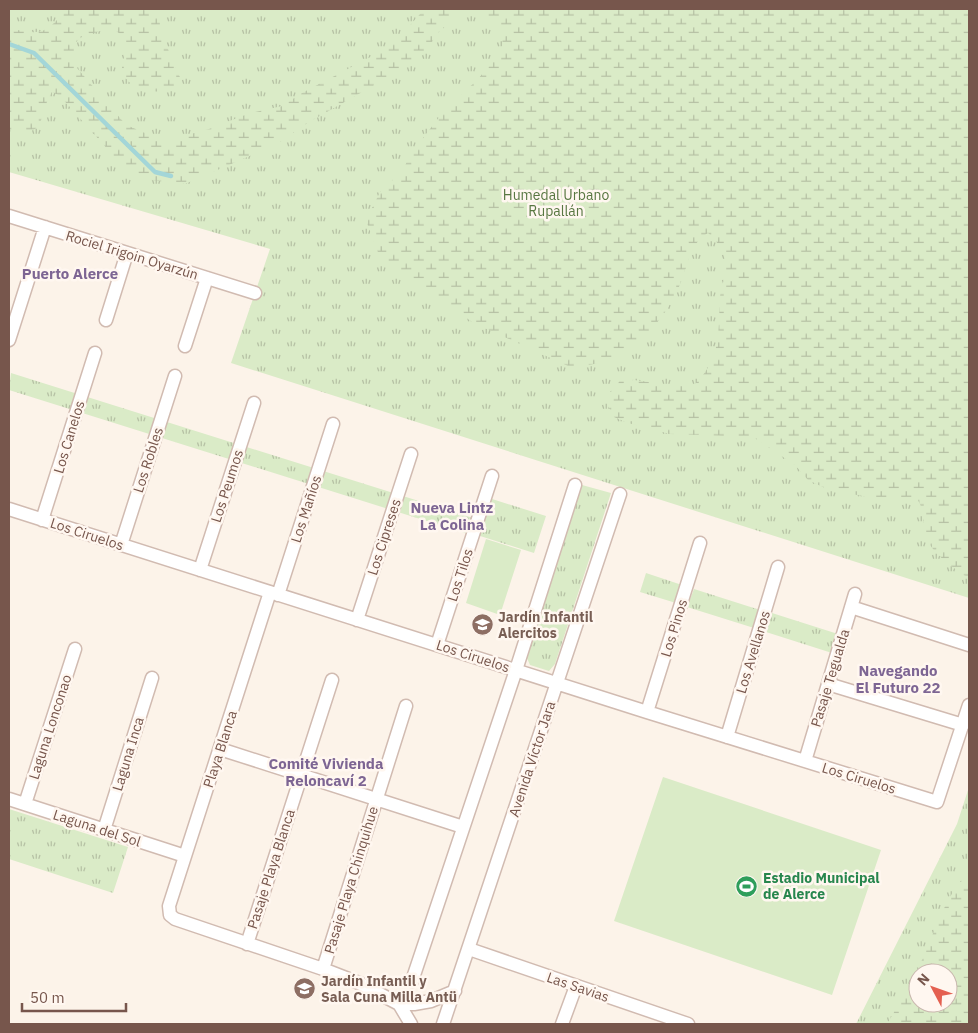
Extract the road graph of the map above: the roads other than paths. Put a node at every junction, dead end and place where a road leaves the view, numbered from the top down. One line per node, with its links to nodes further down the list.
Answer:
1 (9, 216): 2 (street, Rociel Irigoin Oyarzún)
2 (44, 227): 3 (street, Rociel Irigoin Oyarzún); 6 (street)
3 (127, 253): 4 (street, Rociel Irigoin Oyarzún); 7 (street)
4 (207, 278): 5 (street, Rociel Irigoin Oyarzún); 9 (street)
5 (255, 293)
6 (13, 310): 8 (street)
7 (106, 320)
8 (9, 340)
9 (185, 346)
10 (95, 353): 19 (street, Los Canelos)
11 (175, 376): 21 (street, Los Robles)
12 (254, 403): 23 (street, Los Peumos)
13 (334, 424): 24 (street, Los Mañíos)
14 (411, 454): 27 (street, Los Cipreses)
15 (492, 476): 28 (street, Los Tilos)
16 (575, 485): 31 (street)
17 (620, 494): 34 (street, Avenida Víctor Jara)
18 (9, 509): 19 (street, Los Ciruelos)
19 (42, 520): 21 (street, Los Ciruelos)
20 (700, 543): 38 (street, Los Pinos)
21 (121, 545): 23 (street, Los Ciruelos)
22 (778, 567): 40 (street, Los Avellanos)
23 (200, 570): 24 (street, Los Ciruelos)
24 (274, 593): 27 (street, Los Ciruelos); 41 (street, Playa Blanca)
25 (855, 594): 26 (street, Pasaje Tegualda)
26 (851, 607): 29 (street); 35 (street, Pasaje Tegualda)
27 (357, 620): 28 (street, Los Ciruelos)
28 (437, 645): 31 (street, Los Ciruelos)
29 (969, 645)
30 (75, 649): 46 (street, Laguna Lonconao)
31 (516, 670): 34 (street, Los Ciruelos); 47 (street)
32 (152, 678): 48 (street, Laguna Inca)
33 (332, 680): 43 (street, Pasaje Playa Blanca)
34 (557, 683): 38 (street, Los Ciruelos); 51 (street, Avenida Víctor Jara)
35 (828, 684): 39 (street); 42 (street, Pasaje Tegualda)
36 (406, 706): 45 (street, Pasaje Playa Chinquihue)
37 (969, 706): 39 (street)
38 (647, 712): 40 (street, Los Ciruelos)
39 (963, 725): 42 (street, Los Ciruelos)
40 (727, 737): 42 (street, Los Ciruelos)
41 (220, 749): 43 (street); 49 (street, Playa Blanca)
42 (805, 761)
43 (301, 775): 45 (street); 50 (street, Pasaje Playa Blanca)
44 (9, 799): 46 (street, Laguna del Sol)
45 (376, 799): 47 (street); 52 (street, Pasaje Playa Chinquihue)
46 (25, 804): 48 (street, Laguna del Sol)
47 (463, 826): 53 (street)
48 (104, 830): 49 (street, Laguna del Sol)
49 (185, 856): 50 (street, Playa Blanca)
50 (248, 944): 52 (street)
51 (468, 949): 54 (street, Las Savias); 55 (street, Avenida Víctor Jara)
52 (323, 969): 56 (street)
53 (412, 981)
54 (576, 986): 57 (street, Las Savias); 60 (street)
55 (454, 991): 56 (street); 59 (street, Avenida Víctor Jara)
56 (399, 1004): 58 (street)
57 (671, 1022): 61 (street, Las Savias)
58 (411, 1024)
59 (444, 1024)
60 (562, 1024)
61 (688, 1024)

